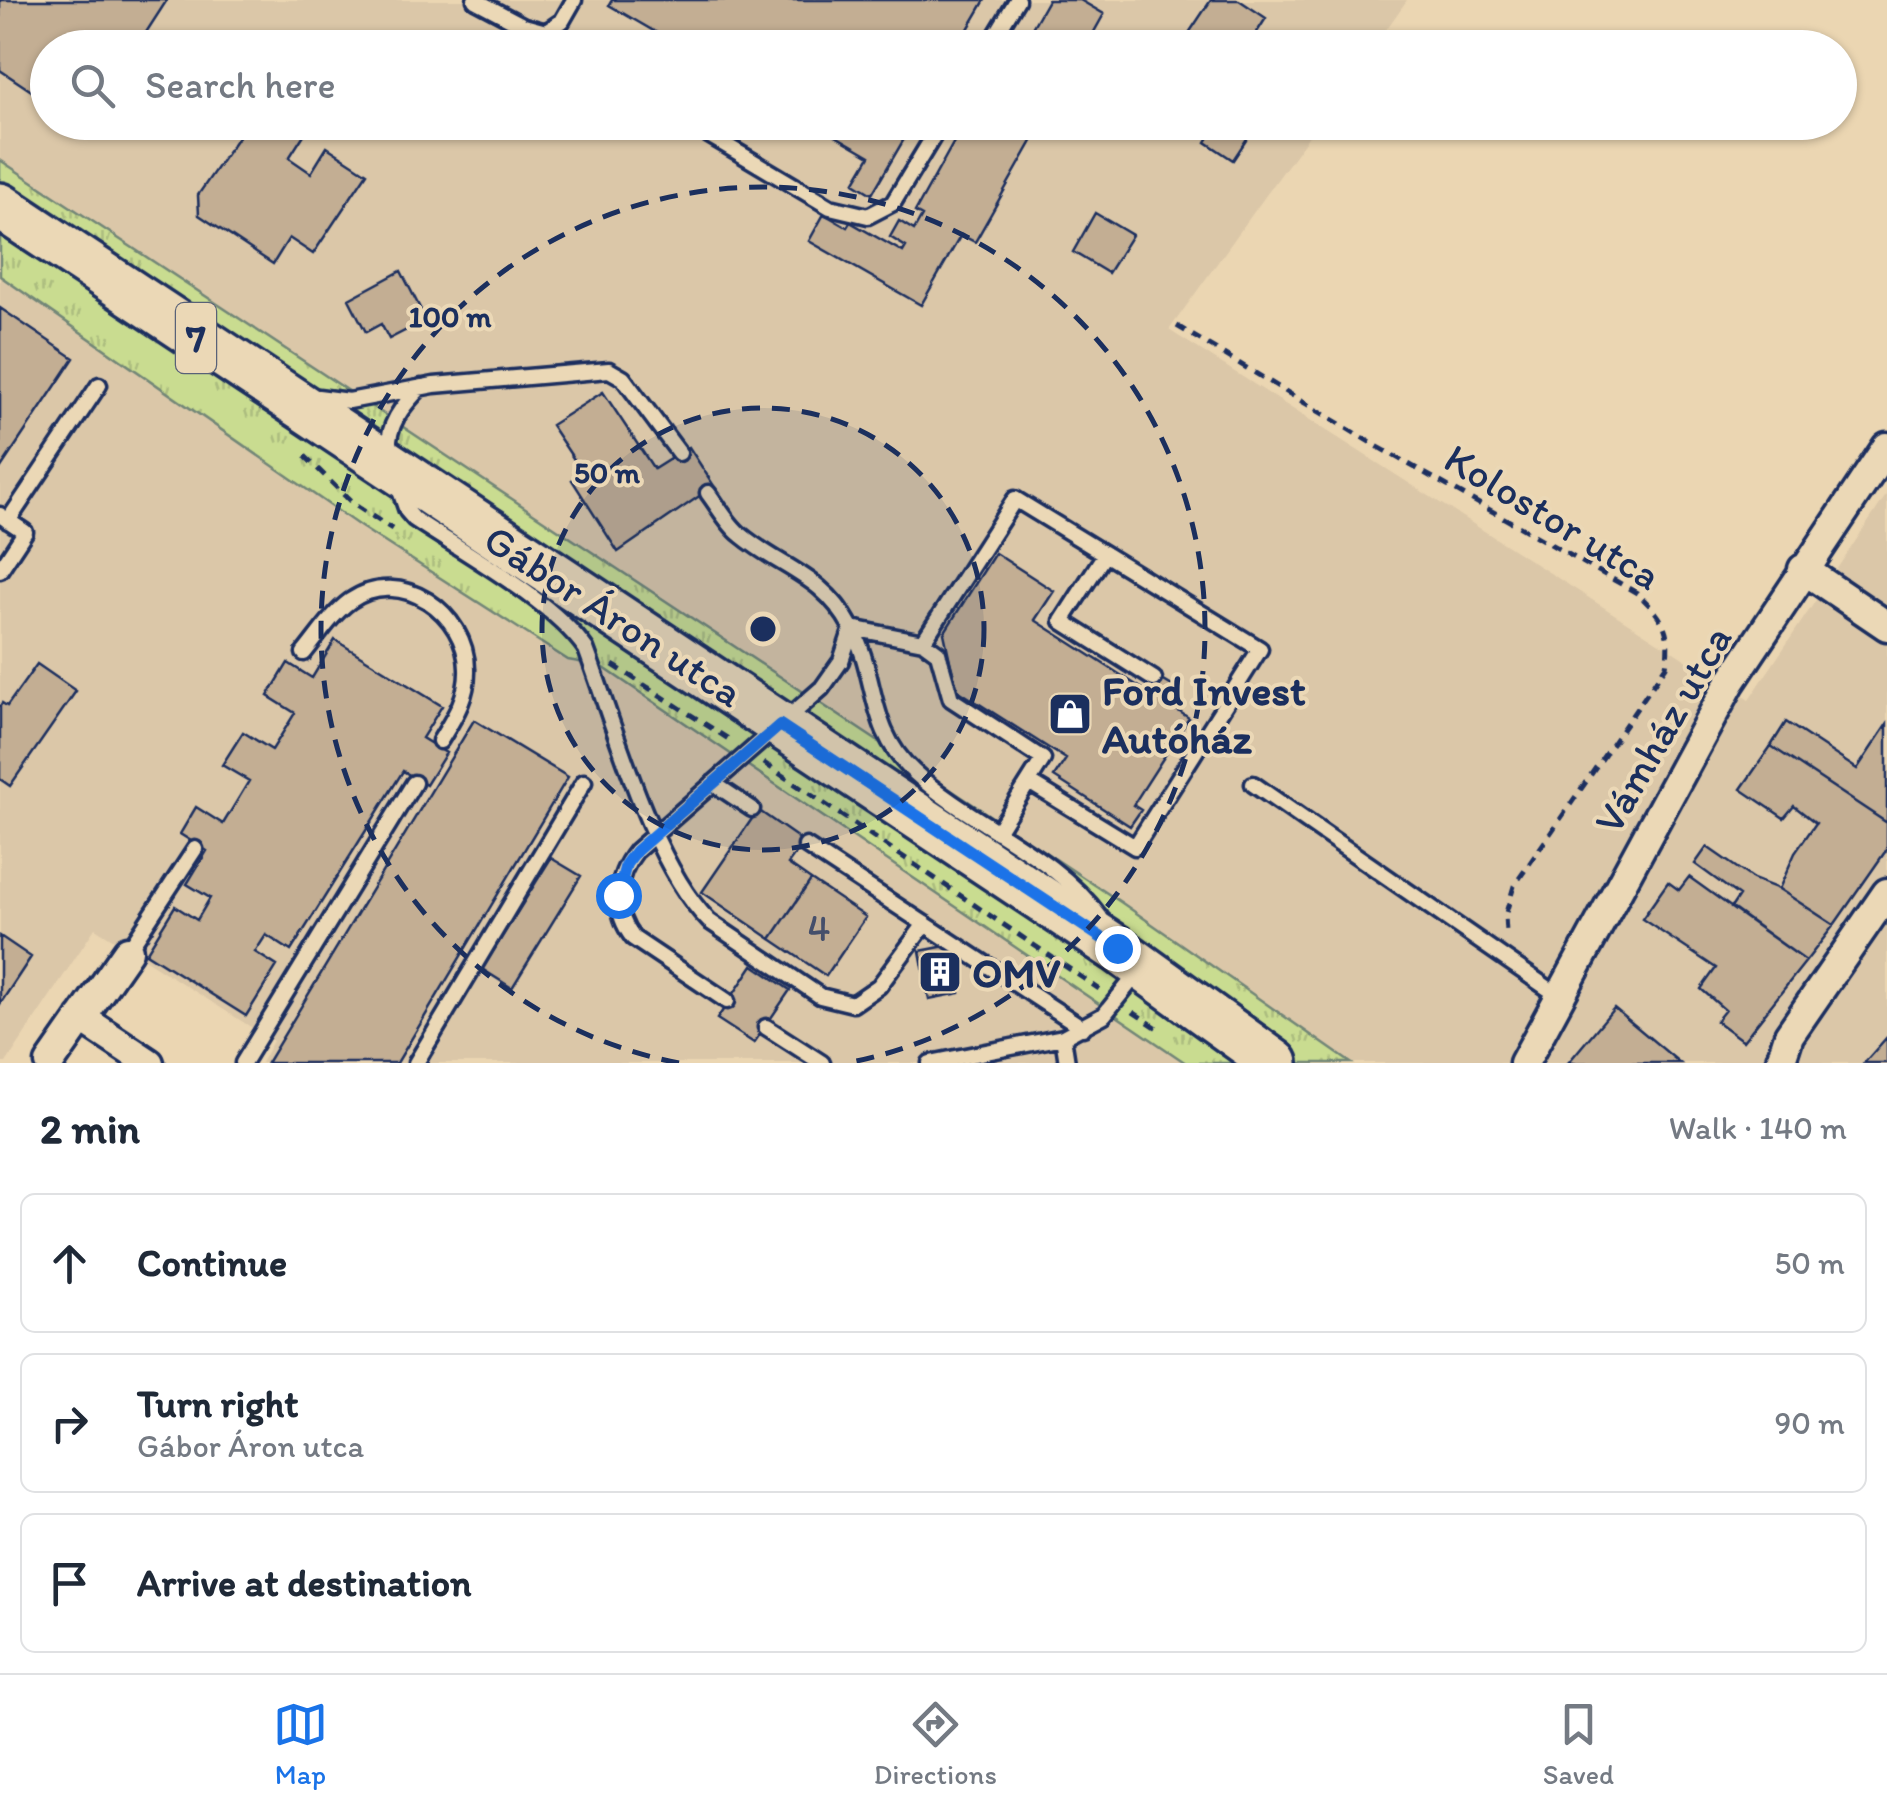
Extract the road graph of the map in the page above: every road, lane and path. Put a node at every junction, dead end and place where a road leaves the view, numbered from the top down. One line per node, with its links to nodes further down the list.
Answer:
1 (475, 0): 4 (lane)
2 (574, 0): 7 (lane)
3 (1017, 0): 8 (lane)
4 (524, 26): 5 (lane); 6 (lane)
5 (531, 30)
6 (539, 30)
7 (551, 30)
8 (999, 30)
9 (717, 140): 10 (lane)
10 (931, 140)
11 (0, 206): 12 (main road, Gábor Áron utca / 7)
12 (150, 308): 15 (lane); 18 (main road, Gábor Áron utca / 7)
13 (1177, 326): 45 (path, Kolostor utca)
14 (100, 384): 20 (lane)
15 (421, 387): 17 (lane); 18 (lane)
16 (1887, 447): 22 (street, Vámház utca)
17 (679, 453)
18 (393, 470): 29 (main road, Gábor Áron utca / 7); 38 (lane)
19 (708, 493): 25 (lane)
20 (4, 518): 23 (lane)
21 (1105, 554): 26 (lane); 28 (lane); 32 (lane)
22 (1804, 569): 24 (street); 46 (street, Vámház utca)
23 (0, 570)
24 (1887, 626)
25 (852, 628): 26 (lane); 29 (lane); 37 (lane)
26 (923, 642): 32 (lane)
27 (304, 654): 30 (lane)
28 (1154, 679)
29 (780, 725): 34 (lane); 44 (main road, Gábor Áron utca / 7)
30 (440, 741)
31 (584, 782): 55 (lane)
32 (1029, 782): 37 (lane)
33 (414, 783): 54 (lane)
34 (714, 783): 36 (lane); 38 (lane)
35 (1253, 784): 45 (lane)
36 (752, 809)
37 (997, 832): 44 (lane)
38 (654, 834): 42 (lane); 47 (lane)
39 (806, 846): 42 (lane)
40 (195, 849): 43 (lane)
41 (1887, 894): 61 (street)
42 (925, 924): 50 (lane)
43 (128, 951): 48 (street)
44 (1130, 958): 50 (lane); 59 (main road, Gábor Áron utca / 7)
45 (1508, 962): 46 (lane)
46 (1560, 996): 60 (street, Vámház utca)
47 (728, 1000)
48 (81, 1018): 52 (street); 53 (street)
49 (766, 1027): 56 (lane)
50 (1082, 1028): 51 (lane)
51 (1063, 1036): 57 (lane); 58 (lane)
52 (50, 1063)
53 (149, 1063)
54 (243, 1063)
55 (416, 1063)
56 (822, 1063)
57 (930, 1063)
58 (1067, 1063)
59 (1275, 1063)
60 (1524, 1063)
61 (1780, 1063)

